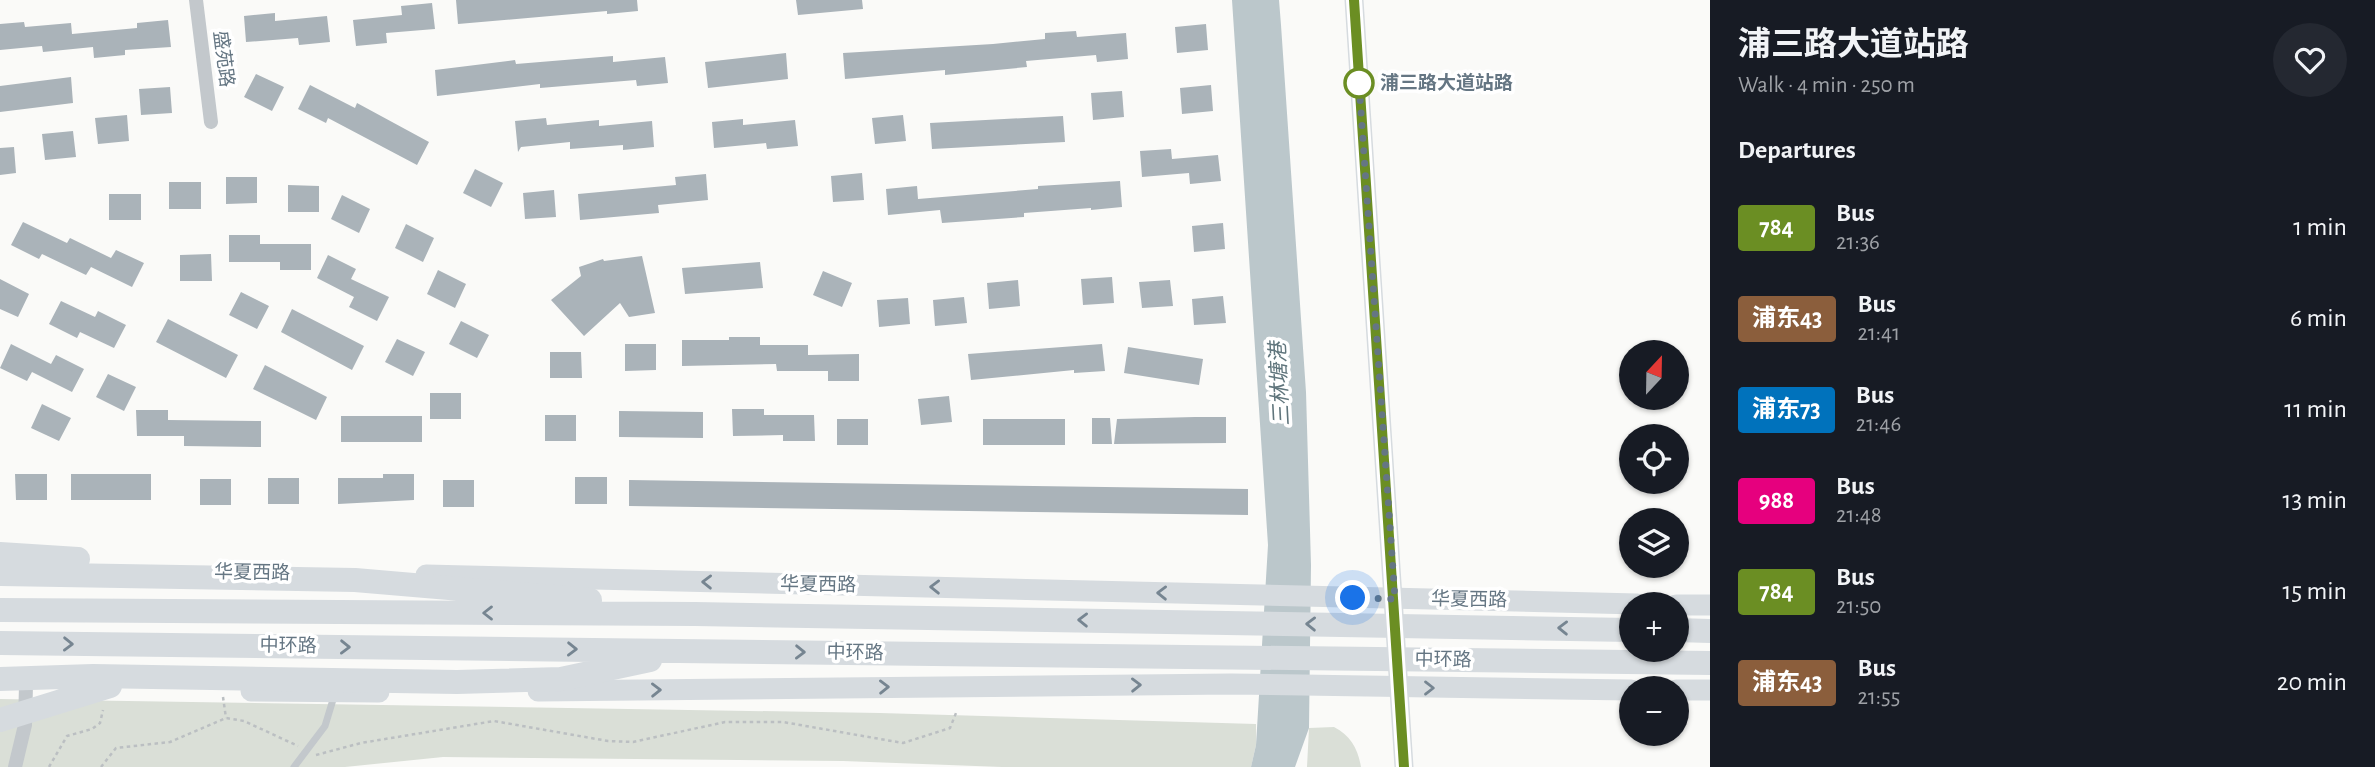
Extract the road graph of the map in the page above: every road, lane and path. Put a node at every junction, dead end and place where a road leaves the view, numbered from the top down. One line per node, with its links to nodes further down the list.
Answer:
1 (196, 0): 3 (street, 盛苑路)
2 (1354, 0): 7 (main road)
3 (211, 122)
4 (0, 554): 6 (highway)
5 (0, 572): 6 (highway); 7 (main road, 华夏西路, one-way to 5)
6 (164, 576): 12 (highway)
7 (1395, 599): 8 (main road, 华夏西路); 23 (main road)
8 (1619, 604)
9 (1689, 605): 10 (main road)
10 (1710, 605)
11 (0, 611): 12 (highway, 中环路, one-way to 11)
12 (695, 614): 13 (highway, 中环路, one-way to 12)
13 (1619, 629)
14 (1689, 630): 15 (highway)
15 (1710, 631)
16 (0, 643): 17 (highway, 中环路, one-way to 17)
17 (696, 651): 18 (highway, 中环路, one-way to 18); 19 (highway)
18 (1710, 663)
19 (142, 677): 20 (highway); 32 (highway)
20 (0, 679)
21 (0, 685): 22 (main road)
22 (26, 685): 24 (main road); 34 (street)
23 (1397, 688): 25 (main road, one-way to 25); 28 (main road, one-way to 23); 38 (main road)
24 (222, 690): 28 (main road); 31 (path)
25 (1619, 690)
26 (1689, 690): 27 (main road)
27 (1710, 690)
28 (335, 693): 33 (lane)
29 (103, 710): 35 (path)
30 (956, 713): 33 (path)
31 (226, 718): 33 (path); 36 (path)
32 (0, 720)
33 (307, 751): 37 (lane)
34 (15, 767)
35 (48, 767)
36 (101, 767)
37 (294, 767)
38 (1404, 767)

